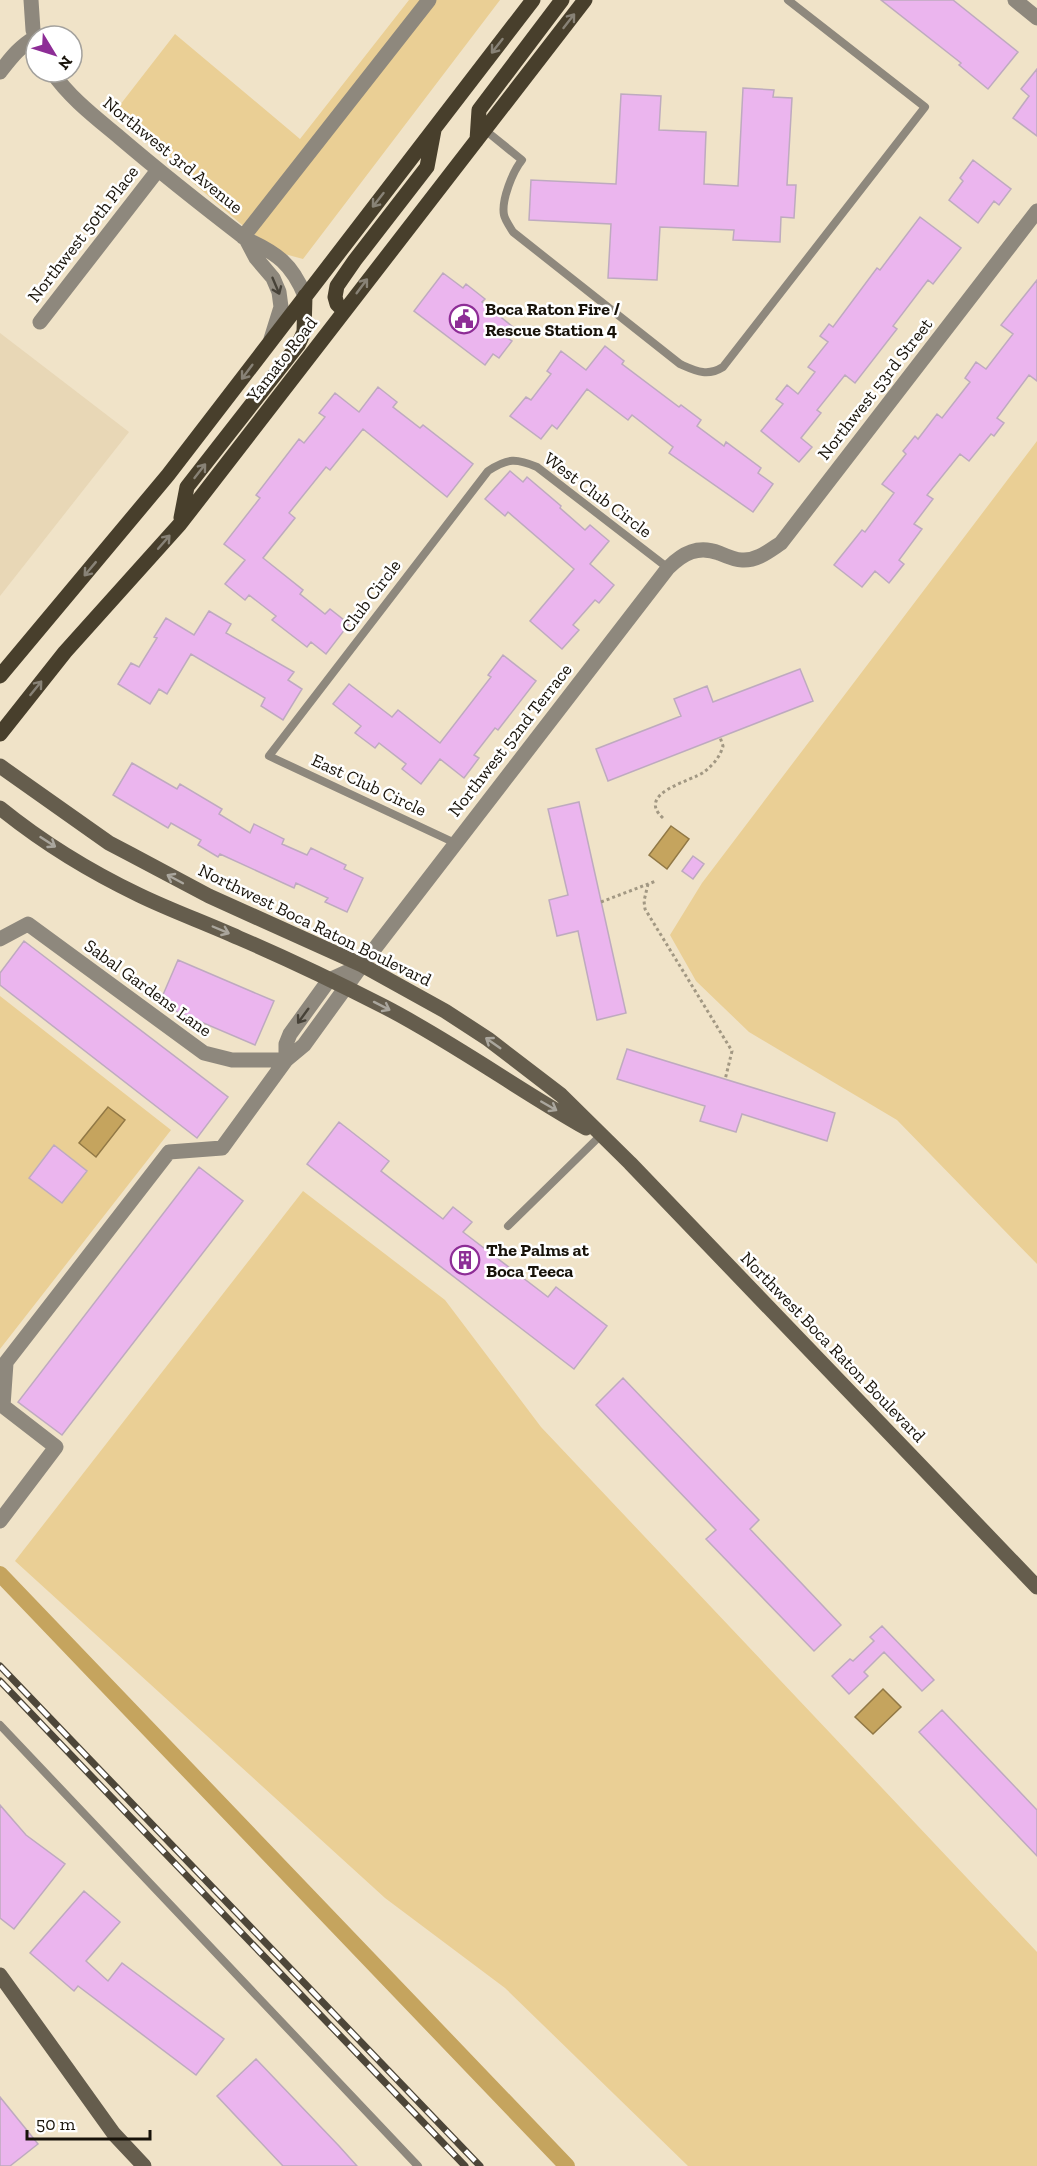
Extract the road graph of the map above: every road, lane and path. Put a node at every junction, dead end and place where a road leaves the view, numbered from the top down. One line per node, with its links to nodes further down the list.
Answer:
1 (31, 0): 9 (street)
2 (429, 0): 17 (street)
3 (533, 0): 13 (main road, Yamato Road, one-way to 13)
4 (562, 0): 14 (main road)
5 (585, 0): 14 (main road, Yamato Road, one-way to 5)
6 (788, 0): 14 (lane)
7 (1015, 0): 8 (street)
8 (1037, 18)
9 (33, 24)
10 (24, 44): 11 (street)
11 (0, 72)
12 (60, 84): 15 (street, Northwest 3rd Avenue)
13 (435, 127): 18 (main road, Yamato Road, one-way to 18); 19 (main road)
14 (481, 135): 19 (main road, Yamato Road, one-way to 14)
15 (158, 170): 17 (street, Northwest 3rd Avenue); 20 (street, Northwest 50th Place)
16 (1037, 211): 24 (street, Northwest 53rd Street)
17 (244, 238): 18 (street, Northwest 3rd Avenue); 21 (street, Northwest 3rd Avenue, one-way to 21)
18 (305, 296): 21 (main road, Yamato Road); 23 (main road, one-way to 18)
19 (344, 311): 23 (main road, Yamato Road)
20 (40, 322)
21 (272, 339): 26 (main road, Yamato Road, one-way to 26)
22 (503, 461): 25 (lane, West Club Circle); 29 (lane, Club Circle)
23 (180, 524): 27 (main road, Yamato Road, one-way to 23)
24 (724, 556): 25 (street, Northwest 52nd Terrace)
25 (668, 568): 33 (street, Northwest 52nd Terrace)
26 (0, 676)
27 (0, 734)
28 (720, 737): 32 (path)
29 (269, 756): 33 (lane, East Club Circle)
30 (0, 766): 38 (street, Northwest Boca Raton Boulevard, one-way to 30)
31 (0, 808): 39 (street, Northwest Boca Raton Boulevard, one-way to 39)
32 (663, 818)
33 (455, 843): 38 (street, Northwest 52nd Terrace)
34 (656, 881): 35 (path)
35 (648, 884): 36 (path); 42 (path)
36 (601, 902)
37 (0, 939): 41 (street, Sabal Gardens Lane)
38 (362, 965): 39 (street); 40 (street, Northwest 52nd Terrace); 43 (street, Northwest Boca Raton Boulevard, one-way to 38)
39 (330, 980): 40 (street, Northwest Boca Raton Boulevard); 41 (street, one-way to 41)
40 (347, 988): 41 (street); 43 (street, Northwest Boca Raton Boulevard, one-way to 43)
41 (286, 1060): 45 (street)
42 (725, 1080)
43 (600, 1136): 44 (lane); 47 (street, Northwest Boca Raton Boulevard)
44 (508, 1226)
45 (3, 1366): 46 (street)
46 (0, 1521)
47 (1037, 1587)
48 (0, 1725): 51 (lane)
49 (0, 1975): 50 (street)
50 (144, 2166)
51 (418, 2166)

